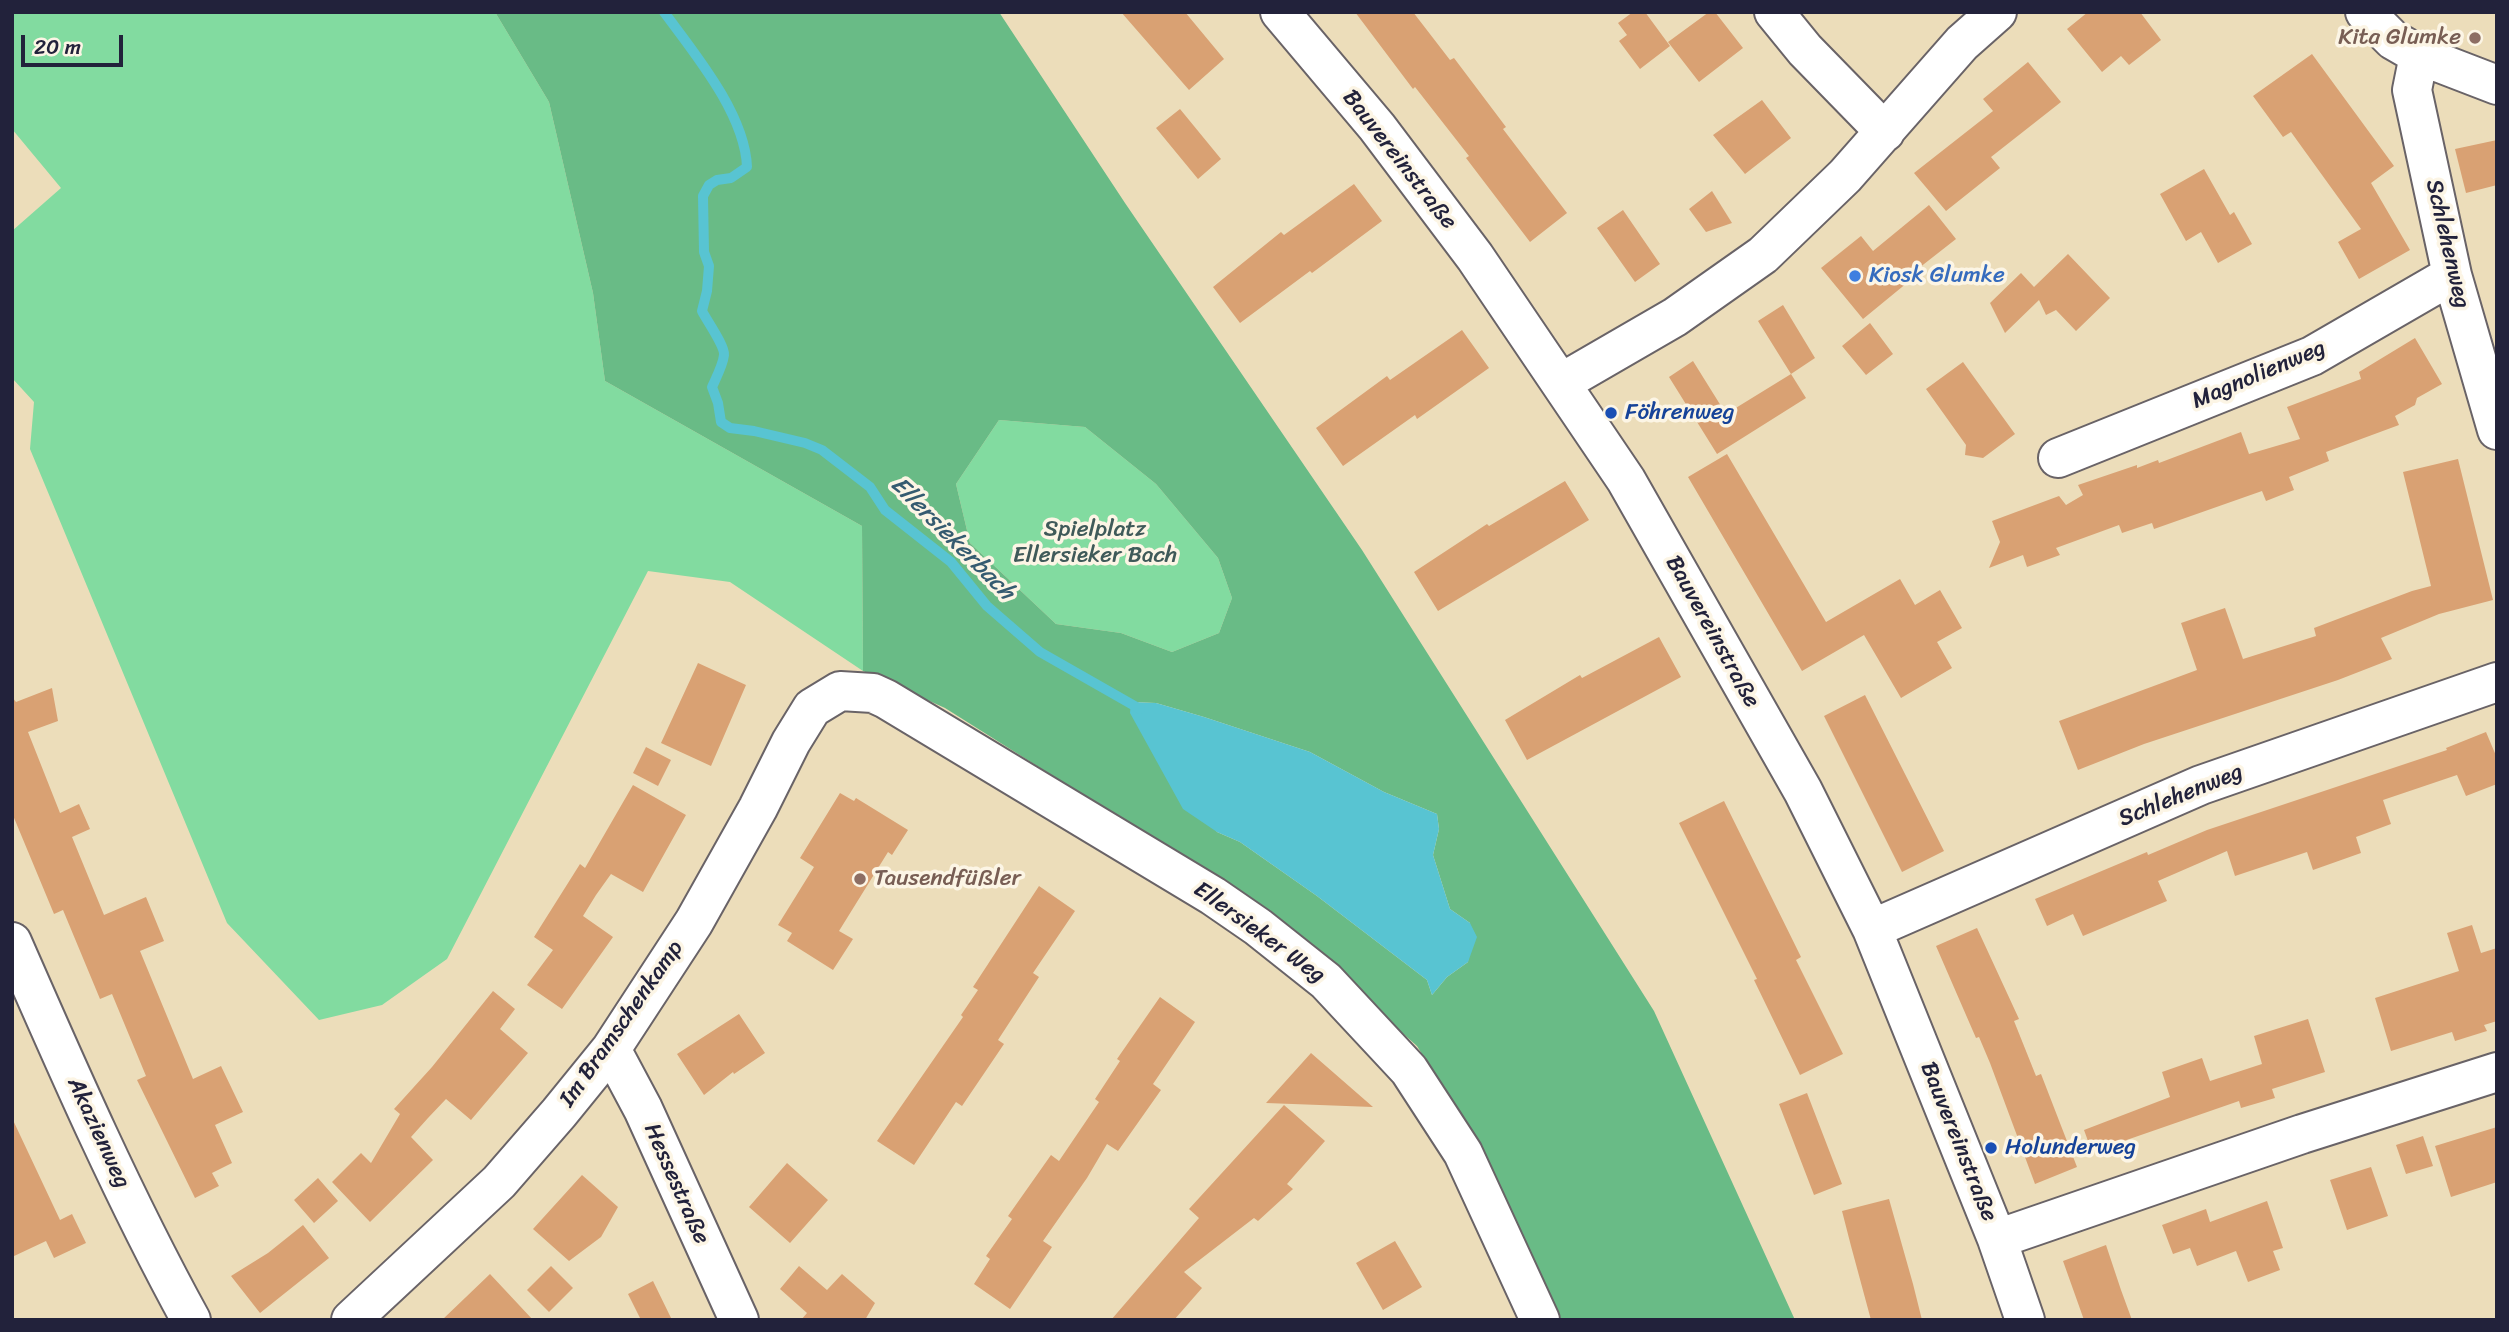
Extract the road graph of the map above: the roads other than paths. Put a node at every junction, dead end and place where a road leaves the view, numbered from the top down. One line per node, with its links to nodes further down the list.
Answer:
1 (1280, 12): 9 (street, Bauvereinstraße)
2 (1774, 12): 7 (street)
3 (1997, 12): 7 (street)
4 (2365, 12): 5 (street)
5 (2419, 55): 6 (street); 8 (street, Schlehenweg)
6 (2497, 85)
7 (1885, 132): 9 (street)
8 (2452, 275): 10 (street, Schlehenweg); 11 (street, Magnolienweg)
9 (1560, 383): 14 (street, Bauvereinstraße)
10 (2497, 430)
11 (2058, 458)
12 (2497, 682): 14 (street, Schlehenweg)
13 (840, 691): 16 (street, Im Bramschenkamp); 22 (street, Ellersieker Weg)
14 (1872, 929): 18 (street, Bauvereinstraße)
15 (12, 942): 19 (street, Akazienweg)
16 (611, 1049): 20 (street, Im Bramschenkamp); 21 (street, Hessestraße)
17 (2497, 1072): 18 (street)
18 (1997, 1239): 23 (street, Bauvereinstraße)
19 (191, 1320)
20 (351, 1320)
21 (739, 1320)
22 (1541, 1320)
23 (2025, 1320)

